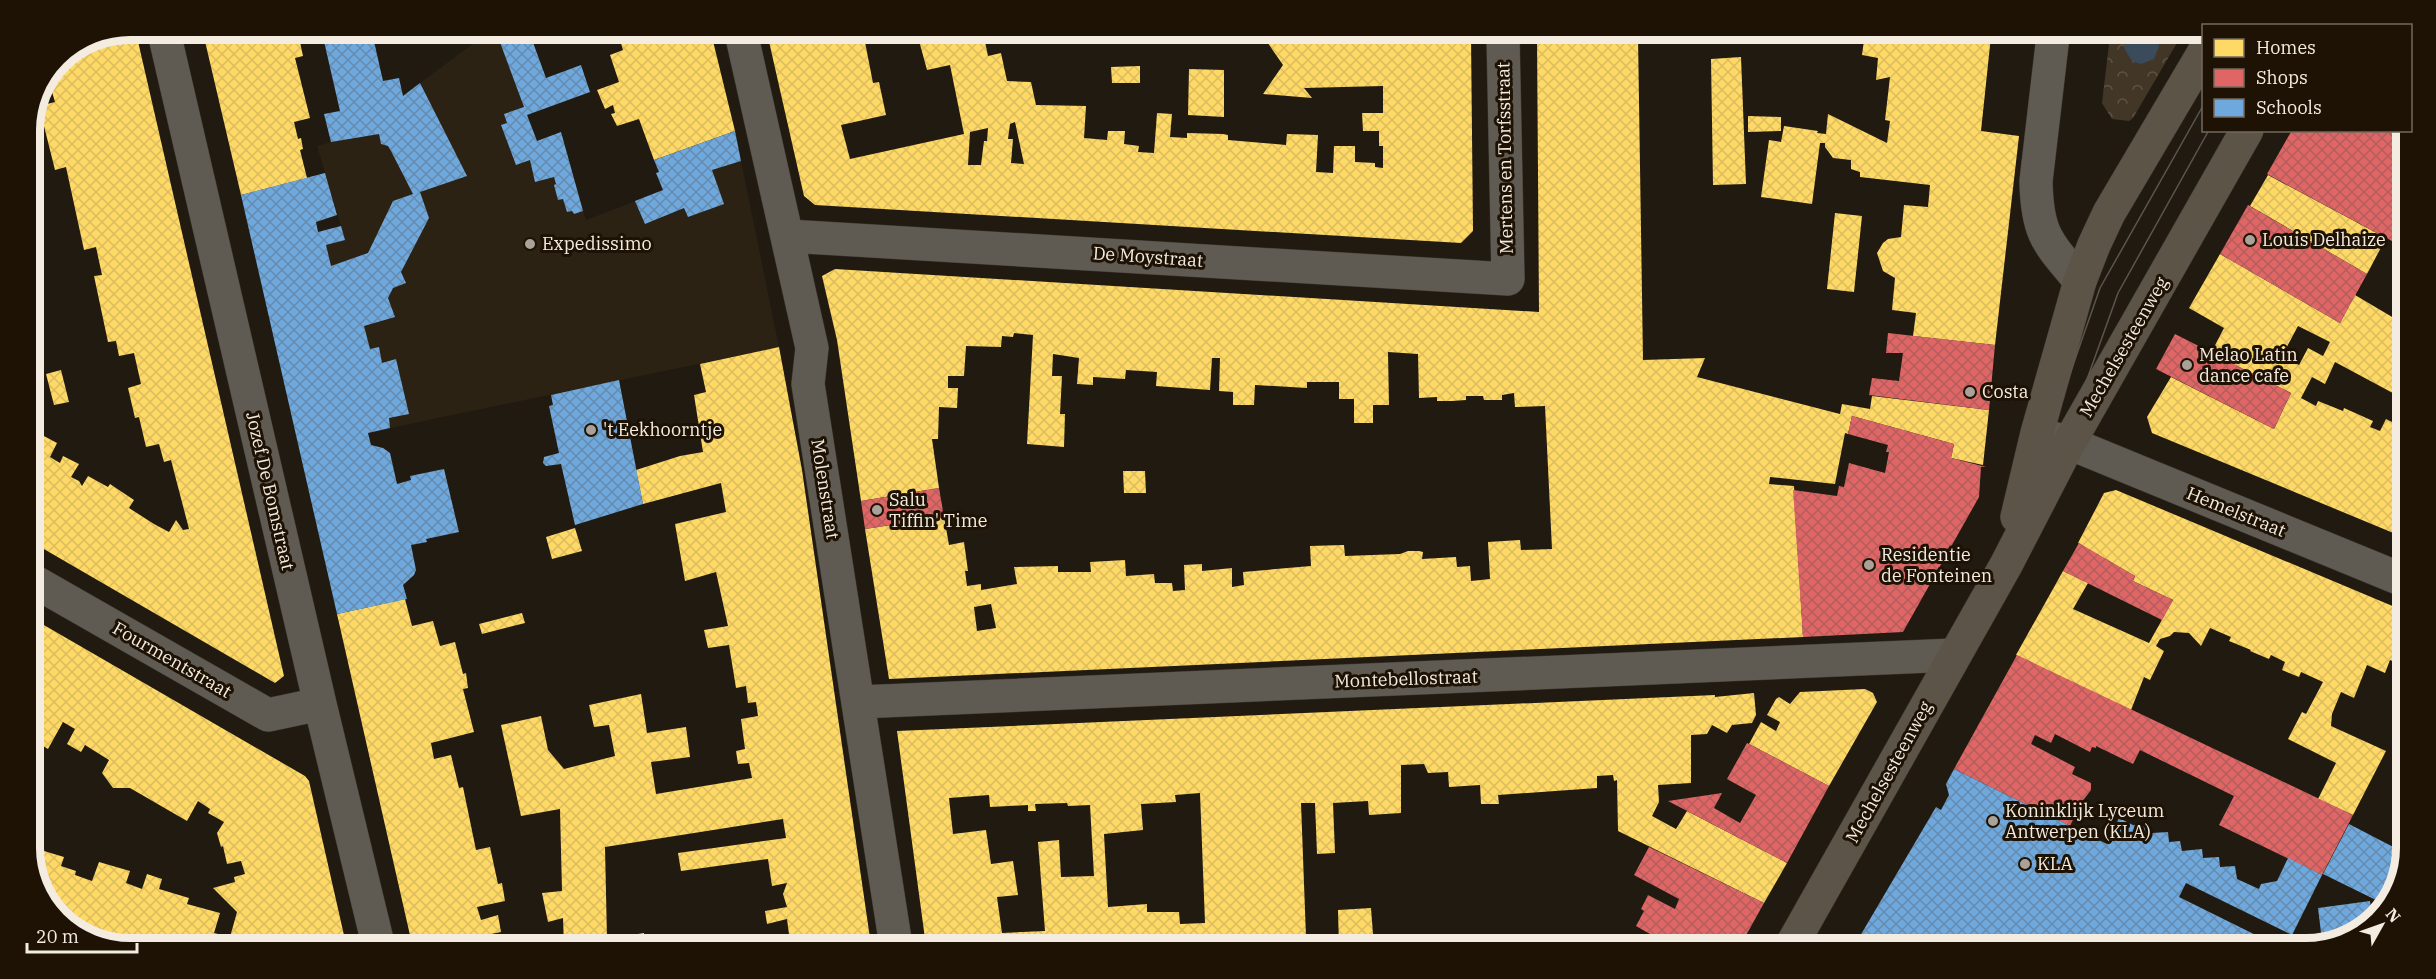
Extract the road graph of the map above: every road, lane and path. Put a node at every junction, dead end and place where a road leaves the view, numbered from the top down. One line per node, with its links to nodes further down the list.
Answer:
1 (166, 41): 17 (street, Jozef De Bomstraat)
2 (743, 41): 7 (street, Molenstraat)
3 (1503, 41): 8 (street, Mertens en Torfsstraat)
4 (2052, 41): 9 (street)
5 (2202, 55): 9 (main road, Mechelsesteenweg)
6 (2246, 132): 11 (main road, Mechelsesteenweg)
7 (788, 236): 8 (street, De Moystraat); 16 (street, Molenstraat)
8 (1508, 279)
9 (2080, 281): 10 (main road, Mechelsesteenweg)
10 (2037, 433): 11 (street, Hemelstraat); 12 (main road, Mechelsesteenweg)
11 (2069, 443): 12 (main road, Mechelsesteenweg); 13 (street, Hemelstraat)
12 (2006, 565): 15 (main road, Mechelsesteenweg)
13 (2396, 577)
14 (41, 585): 17 (street, Fourmentstraat)
15 (1954, 655): 16 (street, Montebellostraat); 20 (main road, Mechelsesteenweg)
16 (859, 702): 19 (street, Molenstraat)
17 (320, 704): 18 (street, Jozef De Bomstraat)
18 (377, 938)
19 (895, 938)
20 (1796, 938)

